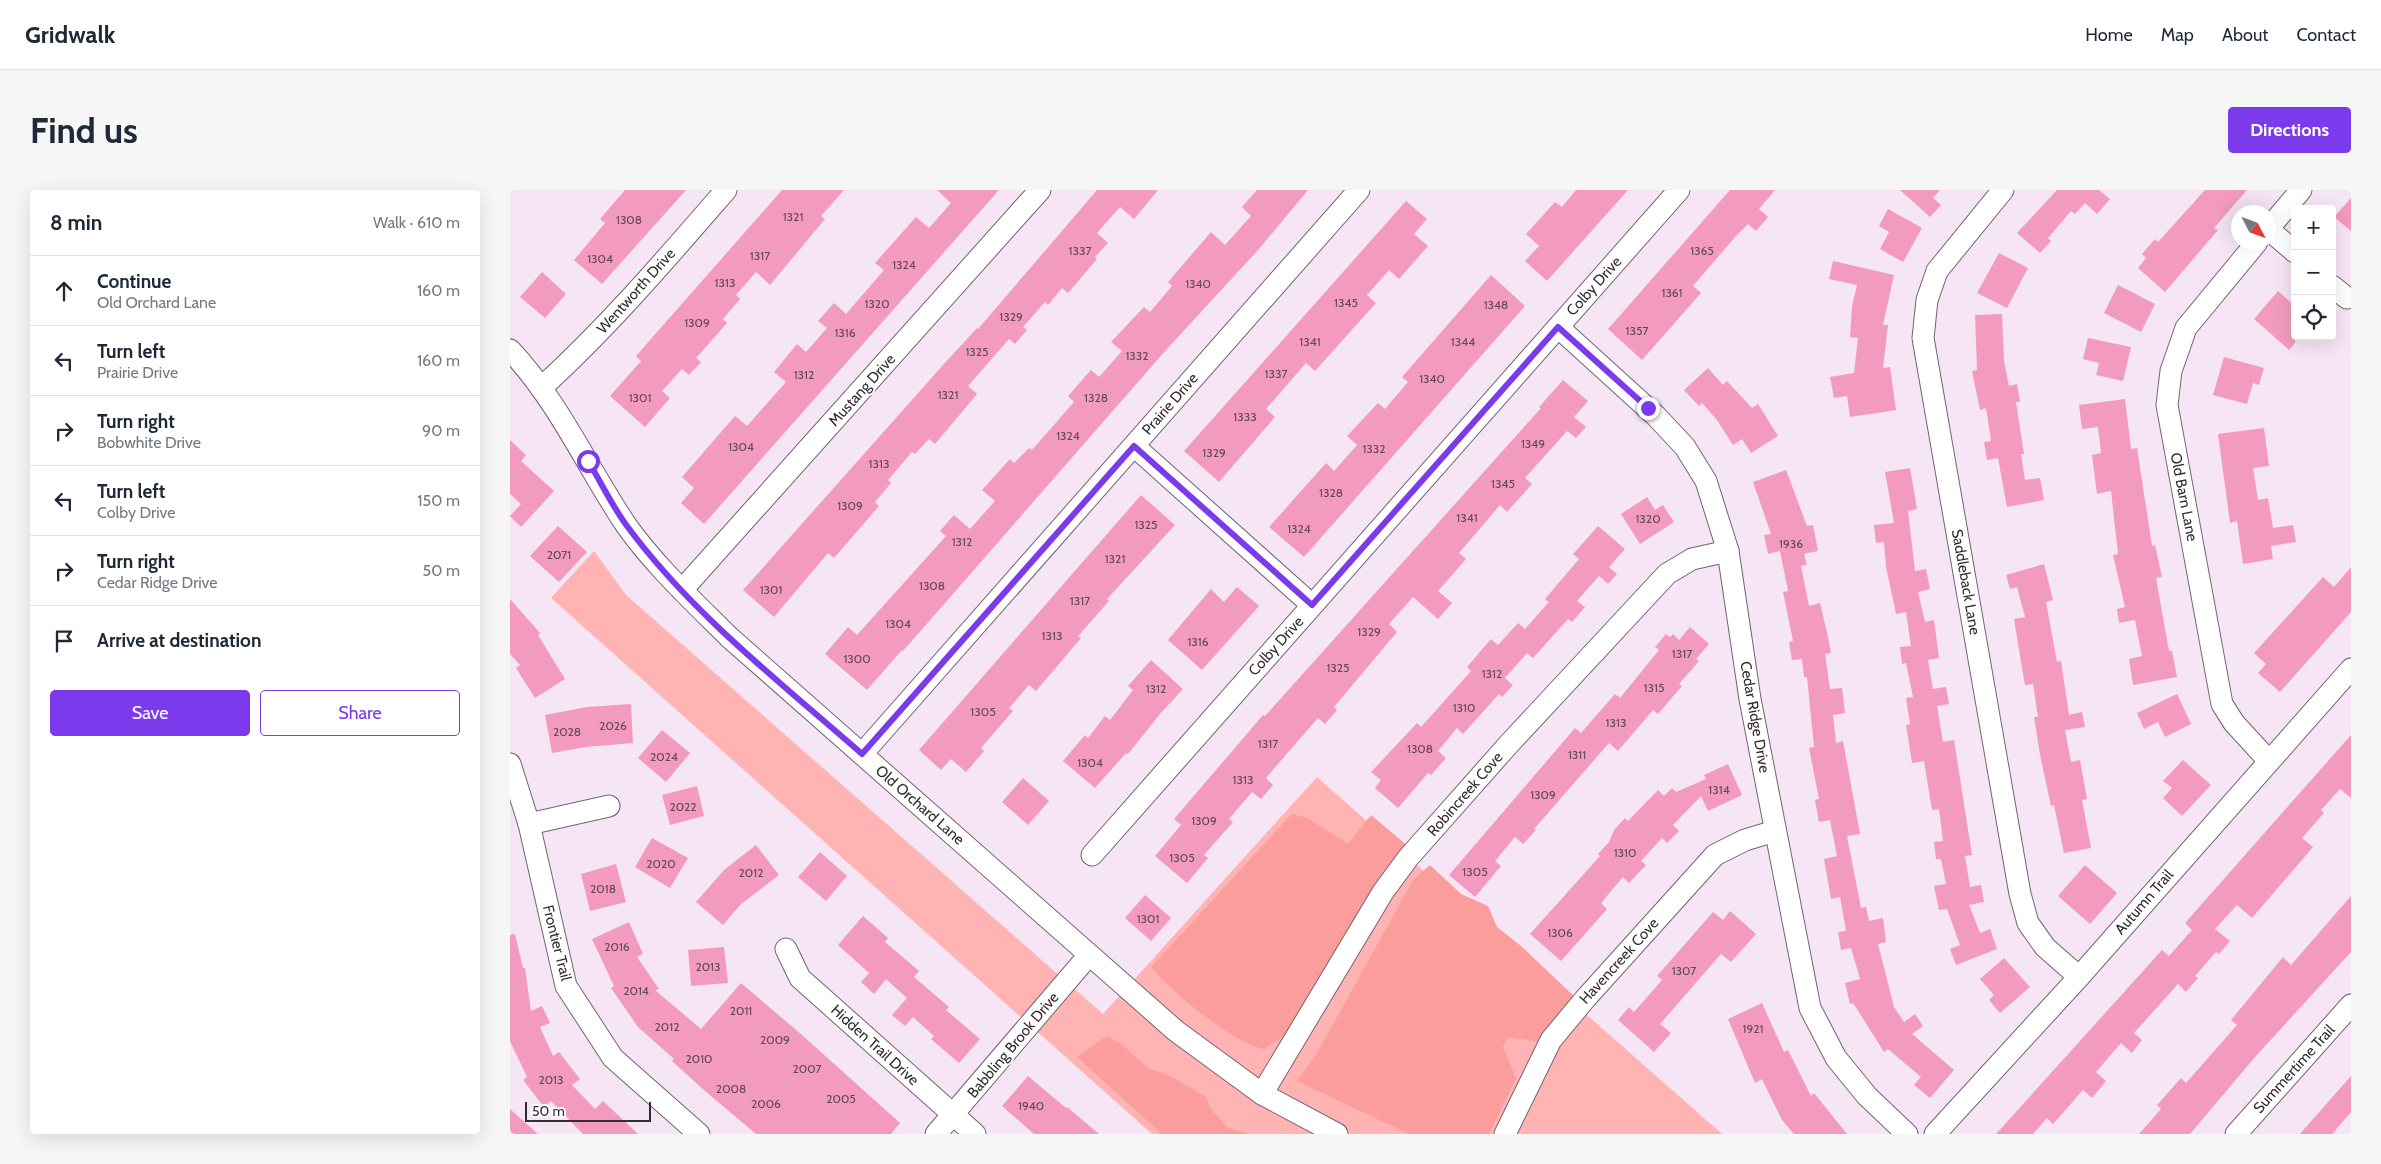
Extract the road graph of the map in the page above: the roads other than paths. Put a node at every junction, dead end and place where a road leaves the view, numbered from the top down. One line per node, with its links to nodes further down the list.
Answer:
1 (726, 190): 13 (street, Wentworth Drive)
2 (1040, 190): 16 (street, Mustang Drive)
3 (1359, 190): 14 (street, Prairie Drive)
4 (1679, 190): 11 (street, Colby Drive)
5 (2003, 190): 28 (street, Saddleback Lane)
6 (2301, 190): 7 (street)
7 (2276, 220)
8 (2276, 236): 10 (street)
9 (2250, 250): 20 (street, Old Barn Lane)
10 (2293, 250)
11 (1558, 327): 15 (street, Cedar Ridge Drive); 17 (street, Colby Drive)
12 (510, 350): 13 (street, Old Orchard Lane)
13 (541, 388): 16 (street, Old Orchard Lane)
14 (1134, 446): 17 (street); 19 (street, Prairie Drive)
15 (1728, 551): 24 (street, Cedar Ridge Drive); 30 (street, Robincreek Cove)
16 (682, 590): 19 (street, Old Orchard Lane)
17 (1312, 605): 25 (street, Colby Drive)
18 (2351, 669): 20 (street, Autumn Trail)
19 (862, 754): 27 (street, Old Orchard Lane)
20 (2269, 761): 28 (street, Autumn Trail)
21 (510, 764): 23 (street, Frontier Trail)
22 (609, 806): 23 (street)
23 (529, 824): 32 (street, Frontier Trail)
24 (1775, 831): 36 (street, Havencreek Cove); 37 (street, Cedar Ridge Drive)
25 (1092, 855)
26 (786, 949): 31 (street, Hidden Trail Drive)
27 (1090, 955): 30 (street, Old Orchard Lane); 31 (street, Babbling Brook Drive)
28 (2078, 977): 38 (street, Autumn Trail)
29 (2351, 1005): 39 (street, Summertime Trail)
30 (1262, 1094): 35 (street, Old Orchard Lane)
31 (954, 1115): 33 (street, Babbling Brook Drive); 34 (street, Hidden Trail Drive)
32 (699, 1134)
33 (936, 1134)
34 (976, 1134)
35 (1337, 1134)
36 (1505, 1134)
37 (1907, 1134)
38 (1935, 1134)
39 (2236, 1134)

